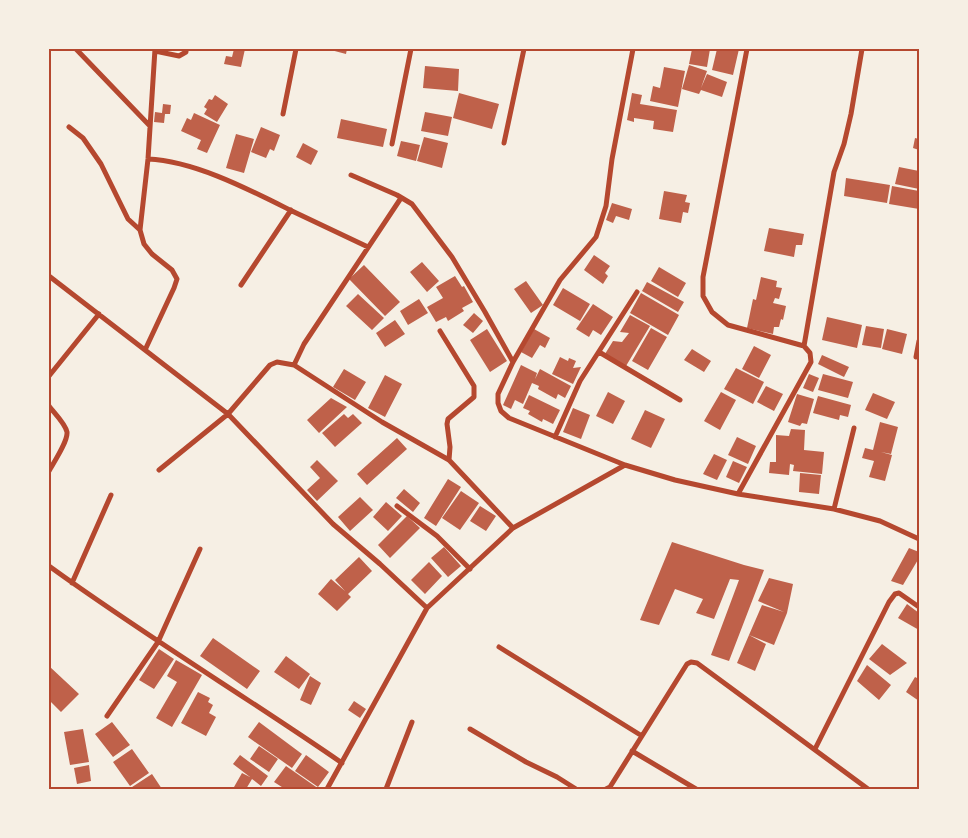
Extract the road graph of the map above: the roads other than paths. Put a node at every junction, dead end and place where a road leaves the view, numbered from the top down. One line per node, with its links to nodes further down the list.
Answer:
1 (76, 49): 11 (street)
2 (186, 49): 9 (street)
3 (296, 49): 10 (street)
4 (411, 49): 14 (street)
5 (524, 49): 13 (street)
6 (633, 49): 31 (street)
7 (747, 49): 27 (street)
8 (862, 49): 27 (street)
9 (155, 50): 11 (street)
10 (283, 114)
11 (149, 125): 15 (street)
12 (69, 127): 19 (street)
13 (504, 143)
14 (392, 144)
15 (148, 159): 18 (street); 19 (street)
16 (351, 175): 17 (street)
17 (402, 198): 20 (street); 31 (street)
18 (291, 210): 20 (street); 22 (street)
19 (140, 230): 28 (street)
20 (368, 248): 32 (street)
21 (49, 276): 24 (street)
22 (241, 285)
23 (637, 292): 29 (street)
24 (99, 314): 28 (street); 33 (street)
25 (440, 331): 39 (street)
26 (919, 342): 30 (street)
27 (804, 346): 43 (street)
28 (145, 350): 36 (street)
29 (599, 352): 34 (street); 38 (street)
30 (916, 357)
31 (513, 362): 38 (street)
32 (294, 365): 36 (street); 39 (street)
33 (49, 376)
34 (680, 400)
35 (49, 406): 42 (street)
36 (228, 414): 41 (street); 54 (street)
37 (854, 428): 46 (street)
38 (555, 437): 40 (street)
39 (448, 460): 47 (street)
40 (625, 465): 43 (street); 47 (street)
41 (159, 470)
42 (49, 471)
43 (738, 494): 46 (street)
44 (111, 495): 52 (street)
45 (397, 506): 51 (street)
46 (834, 509): 48 (street)
47 (513, 528): 51 (street)
48 (919, 539)
49 (200, 549): 55 (street)
50 (49, 566): 52 (street)
51 (470, 569): 54 (street)
52 (72, 583): 55 (street)
53 (919, 607): 61 (street)
54 (427, 608): 63 (street)
55 (158, 642): 57 (street); 63 (street)
56 (499, 647): 60 (street)
57 (107, 716)
58 (412, 722): 65 (street)
59 (470, 729): 66 (street)
60 (642, 736): 61 (street); 62 (street)
61 (815, 749): 69 (street)
62 (632, 751): 67 (street); 68 (street)
63 (342, 763): 64 (street)
64 (327, 789)
65 (386, 789)
66 (576, 789)
67 (606, 789)
68 (696, 789)
69 (868, 789)

